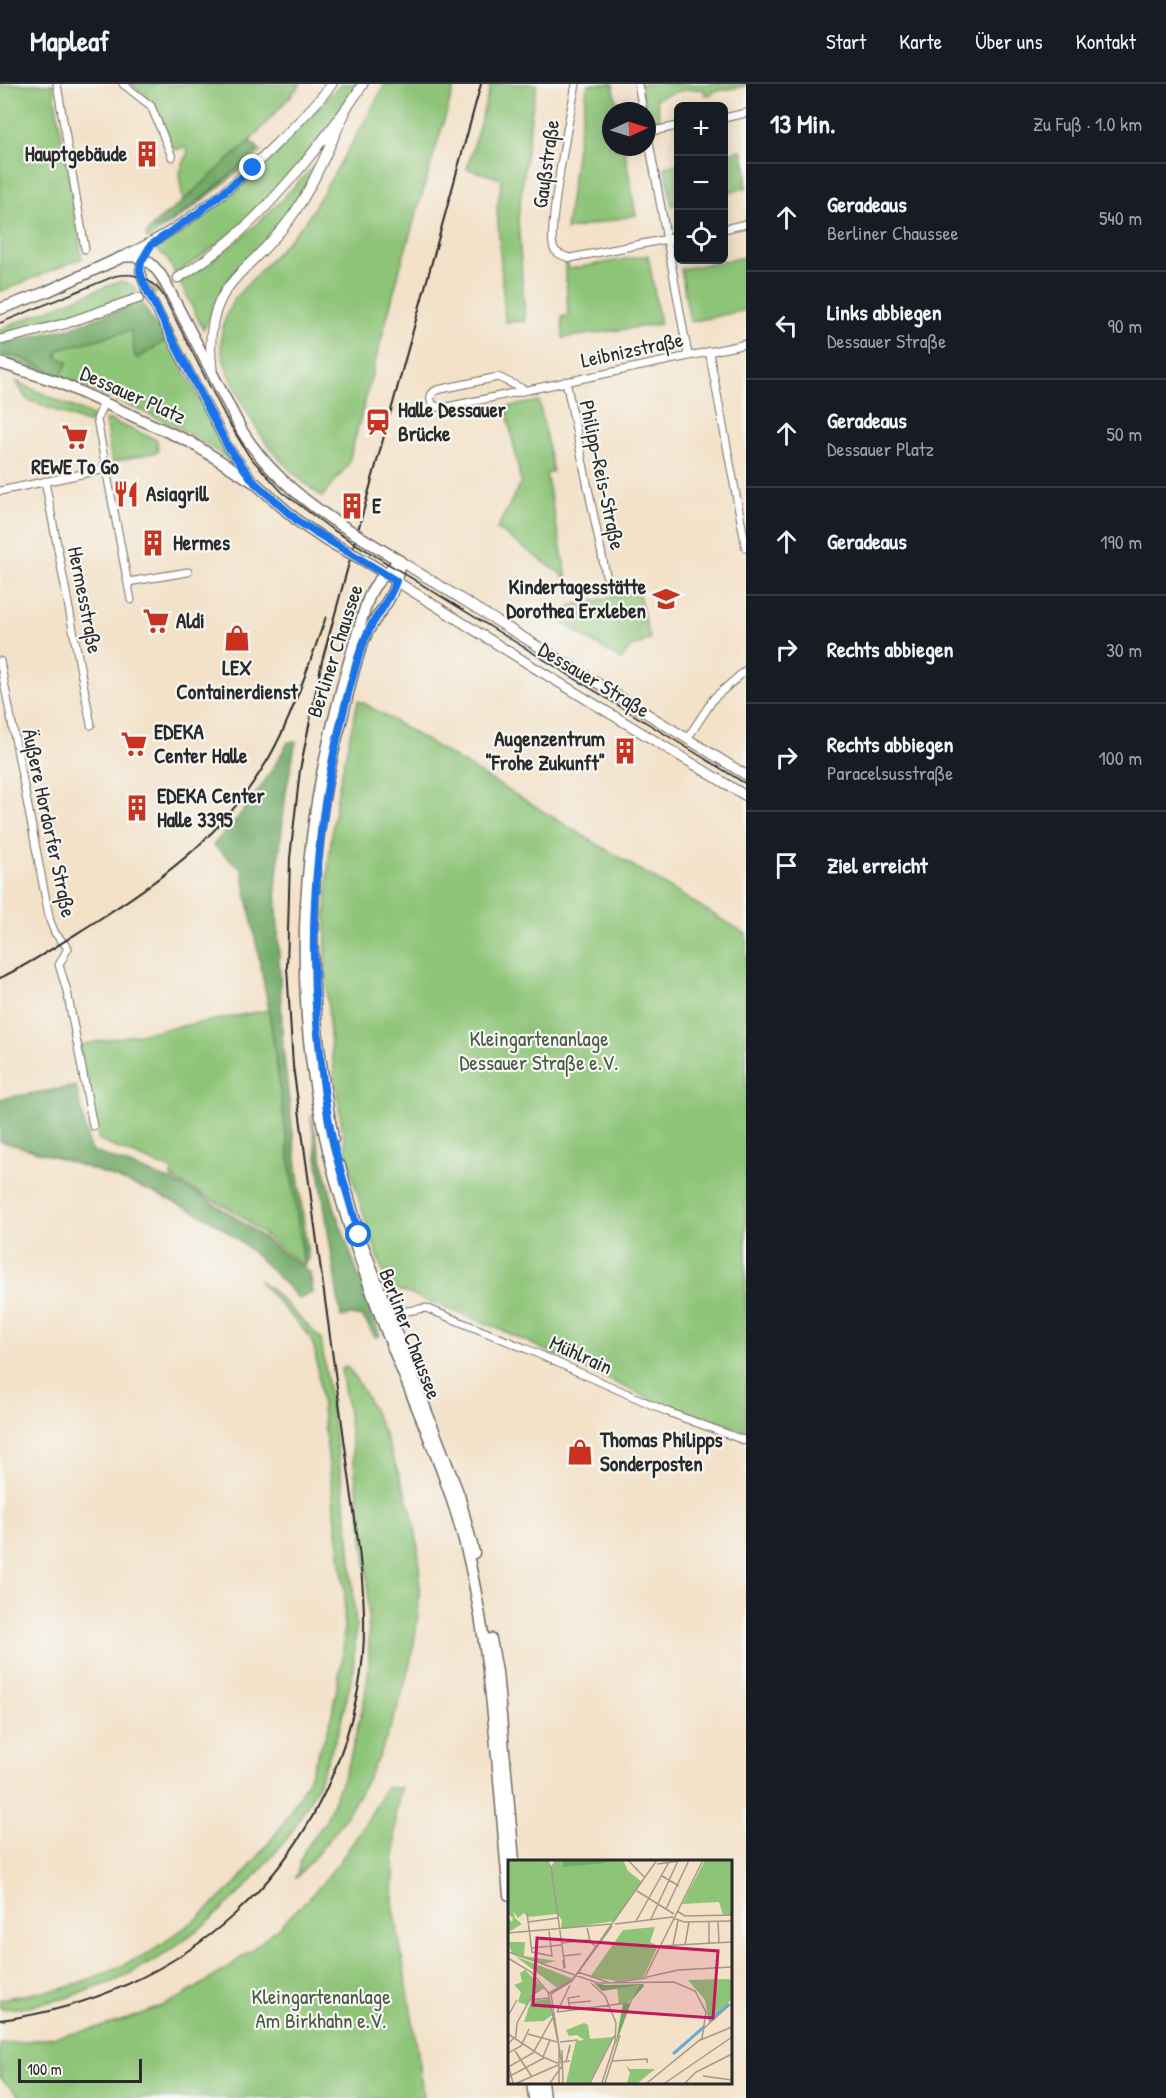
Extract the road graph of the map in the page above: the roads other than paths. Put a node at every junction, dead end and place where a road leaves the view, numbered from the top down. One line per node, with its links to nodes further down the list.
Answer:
1 (57, 84): 20 (street)
2 (123, 84): 14 (street)
3 (332, 84): 19 (main road)
4 (363, 84): 8 (main road)
5 (576, 84): 18 (street, Gaußstraße)
6 (638, 84): 7 (street)
7 (641, 102)
8 (345, 113): 23 (main road); 31 (main road)
9 (746, 113): 10 (street)
10 (728, 117)
11 (674, 127): 12 (street)
12 (656, 130)
13 (651, 156): 18 (street)
14 (172, 157)
15 (746, 224): 16 (street)
16 (728, 228)
17 (674, 238): 18 (street)
18 (667, 239): 29 (street)
19 (155, 241): 21 (main road); 22 (main road)
20 (85, 249)
21 (122, 257): 22 (main road); 25 (main road)
22 (143, 257): 31 (main road, bridge); 37 (main road, bridge)
23 (178, 278)
24 (139, 298): 26 (main road)
25 (0, 309)
26 (0, 339)
27 (746, 344): 28 (street, Leibnizstraße)
28 (709, 351): 29 (street, Leibnizstraße); 40 (street)
29 (688, 356): 32 (street, Leibnizstraße)
30 (0, 363): 34 (main road, Dessauer Platz)
31 (212, 374): 41 (main road, Dessauer Straße, bridge)
32 (566, 381): 33 (street, Leibnizstraße); 45 (street, Philipp-Reis-Straße)
33 (525, 390): 33 (street, Leibnizstraße)
34 (104, 402): 35 (street); 37 (main road, Dessauer Platz)
35 (106, 470): 36 (street); 47 (street)
36 (45, 481): 38 (street); 52 (street, Hermesstraße)
37 (255, 483): 39 (main road, Dessauer Platz)
38 (0, 490)
39 (299, 522): 42 (main road, Dessauer Straße, bridge)
40 (746, 548)
41 (400, 561): 44 (main road, Berliner Chaussee); 46 (main road, Berliner Chaussee); 53 (main road, Dessauer Straße)
42 (368, 563): 44 (main road, Dessauer Straße); 48 (main road)
43 (188, 572): 47 (street)
44 (385, 574): 46 (main road, Dessauer Straße); 48 (main road, Berliner Chaussee)
45 (606, 575)
46 (396, 581): 55 (main road, Dessauer Straße); 58 (main road, Berliner Chaussee)
47 (128, 582): 49 (street)
48 (373, 589): 58 (main road, Berliner Chaussee)
49 (131, 600)
50 (0, 661): 56 (street, Äußere Hordorfer Straße)
51 (746, 670): 53 (street)
52 (91, 725)
53 (687, 739): 54 (main road, Dessauer Straße)
54 (746, 775)
55 (746, 796)
56 (93, 1126)
57 (401, 1312): 59 (street, Mühlrain)
58 (391, 1332): 60 (main road, Berliner Chaussee); 61 (main road, Berliner Chaussee)
59 (746, 1441)
60 (514, 1860)
61 (508, 1884)
62 (532, 2083): 64 (main road)
63 (542, 2083): 65 (main road)
64 (534, 2098)
65 (544, 2098)

